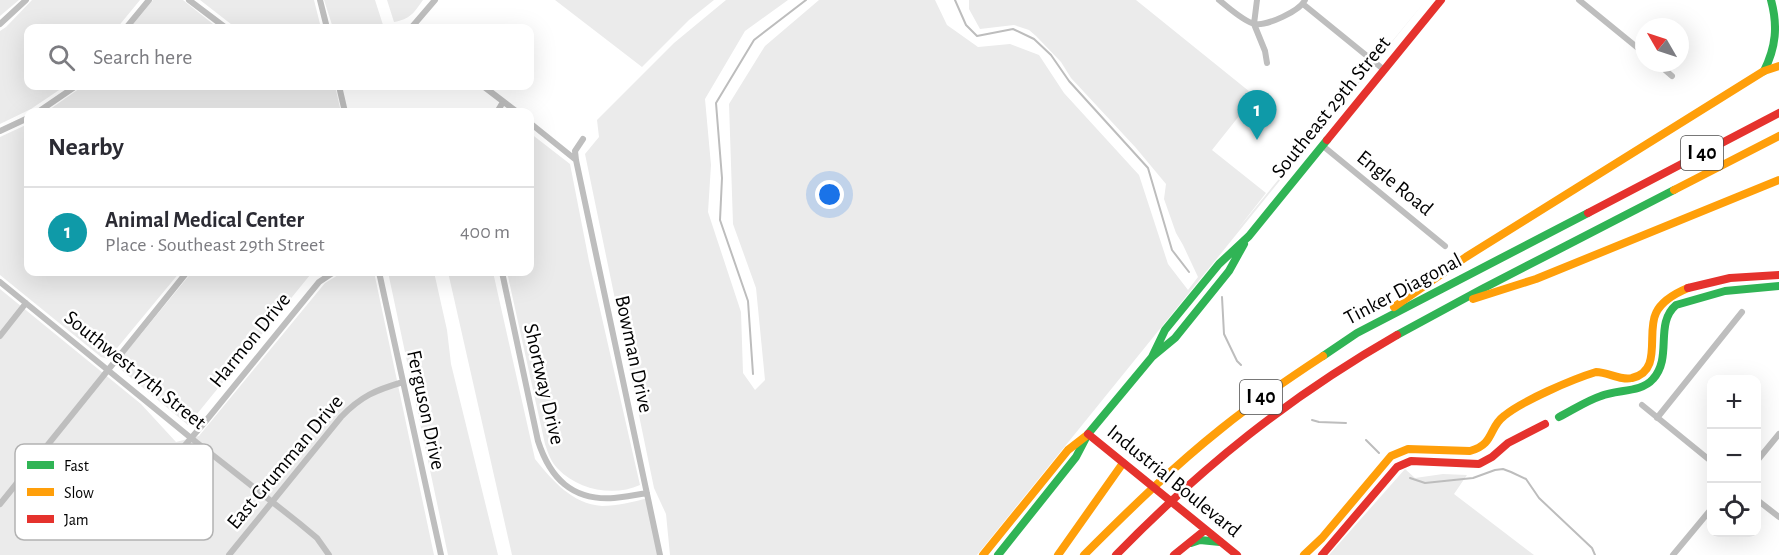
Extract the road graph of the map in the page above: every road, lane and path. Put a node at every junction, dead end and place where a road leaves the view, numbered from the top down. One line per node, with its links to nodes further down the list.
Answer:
1 (26, 0): 12 (street)
2 (149, 0): 13 (street)
3 (189, 0): 14 (street)
4 (320, 0): 15 (street)
5 (435, 0): 16 (street)
6 (1219, 0): 17 (street)
7 (1257, 0): 17 (street)
8 (1441, 0): 21 (main road, Southeast 29th Street)
9 (1579, 0): 18 (street)
10 (1771, 0): 22 (main road)
11 (1304, 2): 17 (street); 21 (street)
12 (0, 24)
13 (129, 24)
14 (221, 24)
15 (326, 24)
16 (414, 24)
17 (1254, 24): 19 (street)
18 (1635, 45)
19 (1267, 63)
20 (1779, 66): 22 (main road)
21 (1383, 69): 39 (main road, Southeast 29th Street)
22 (1764, 71): 53 (main road)
23 (1667, 72): 24 (street)
24 (1672, 76)
25 (70, 90): 29 (street)
26 (340, 90): 30 (street)
27 (488, 90): 28 (street)
28 (504, 102): 31 (street); 32 (street)
29 (44, 108)
30 (344, 108)
31 (500, 108)
32 (511, 108)
33 (1779, 113): 53 (main road, Tinker Diagonal / I 40)
34 (24, 120): 36 (street)
35 (534, 126): 40 (street)
36 (0, 131)
37 (1779, 136): 51 (main road, Tinker Diagonal / I 40)
38 (583, 139): 40 (street)
39 (1323, 146): 42 (street, Engle Road); 61 (main road, Southeast 29th Street)
40 (576, 160): 72 (street, Bowman Drive)
41 (1779, 180): 51 (main road)
42 (1446, 246)
43 (1779, 275): 76 (main road)
44 (184, 276): 55 (street)
45 (328, 276): 63 (street, Harmon Drive)
46 (380, 276): 56 (street, Ferguson Drive)
47 (503, 276): 72 (street, Shortway Drive)
48 (0, 282): 50 (street, Southwest 17th Street)
49 (1779, 286): 58 (main road)
50 (26, 303): 54 (street); 55 (street, Southwest 17th Street)
51 (1446, 307): 91 (main road, Tinker Diagonal / I 40)
52 (1742, 312): 59 (street)
53 (1357, 333): 90 (main road, Tinker Diagonal / I 40)
54 (0, 336)
55 (108, 369): 63 (street, Southwest 17th Street); 64 (street)
56 (403, 382): 73 (street, East Grumman Drive); 85 (street, Ferguson Drive)
57 (1642, 405): 59 (street)
58 (1559, 417)
59 (1657, 418): 69 (street)
60 (1545, 424): 77 (main road)
61 (1088, 434): 70 (main road, Industrial Boulevard); 87 (main road, Southeast 29th Street); 88 (main road, Southeast 29th Street)
62 (1779, 434): 68 (street)
63 (191, 438): 65 (street, Harmon Drive); 66 (street, Southwest 17th Street)
64 (48, 444)
65 (186, 444)
66 (199, 444)
67 (213, 455): 73 (street, Southwest 17th Street)
68 (1761, 456)
69 (1707, 458)
70 (1123, 463): 80 (main road, Industrial Boulevard); 89 (main road)
71 (15, 485): 75 (street)
72 (646, 493): 86 (street, Bowman Drive)
73 (272, 501): 83 (street, East Grumman Drive); 84 (street, Southwest 17th Street)
74 (1761, 503): 79 (street)
75 (0, 504)
76 (1351, 504): 77 (main road); 94 (main road)
77 (1360, 511): 95 (main road)
78 (1707, 514): 96 (street)
79 (1779, 517)
80 (1205, 530): 81 (main road, Industrial Boulevard); 82 (main road)
81 (1220, 542): 82 (main road); 93 (main road, Industrial Boulevard)
82 (1189, 543): 92 (main road)
83 (229, 555)
84 (329, 555)
85 (441, 555)
86 (660, 555)
87 (983, 555)
88 (998, 555)
89 (1058, 555)
90 (1084, 555)
91 (1116, 555)
92 (1174, 555)
93 (1237, 555)
94 (1304, 555)
95 (1322, 555)
96 (1673, 555)

